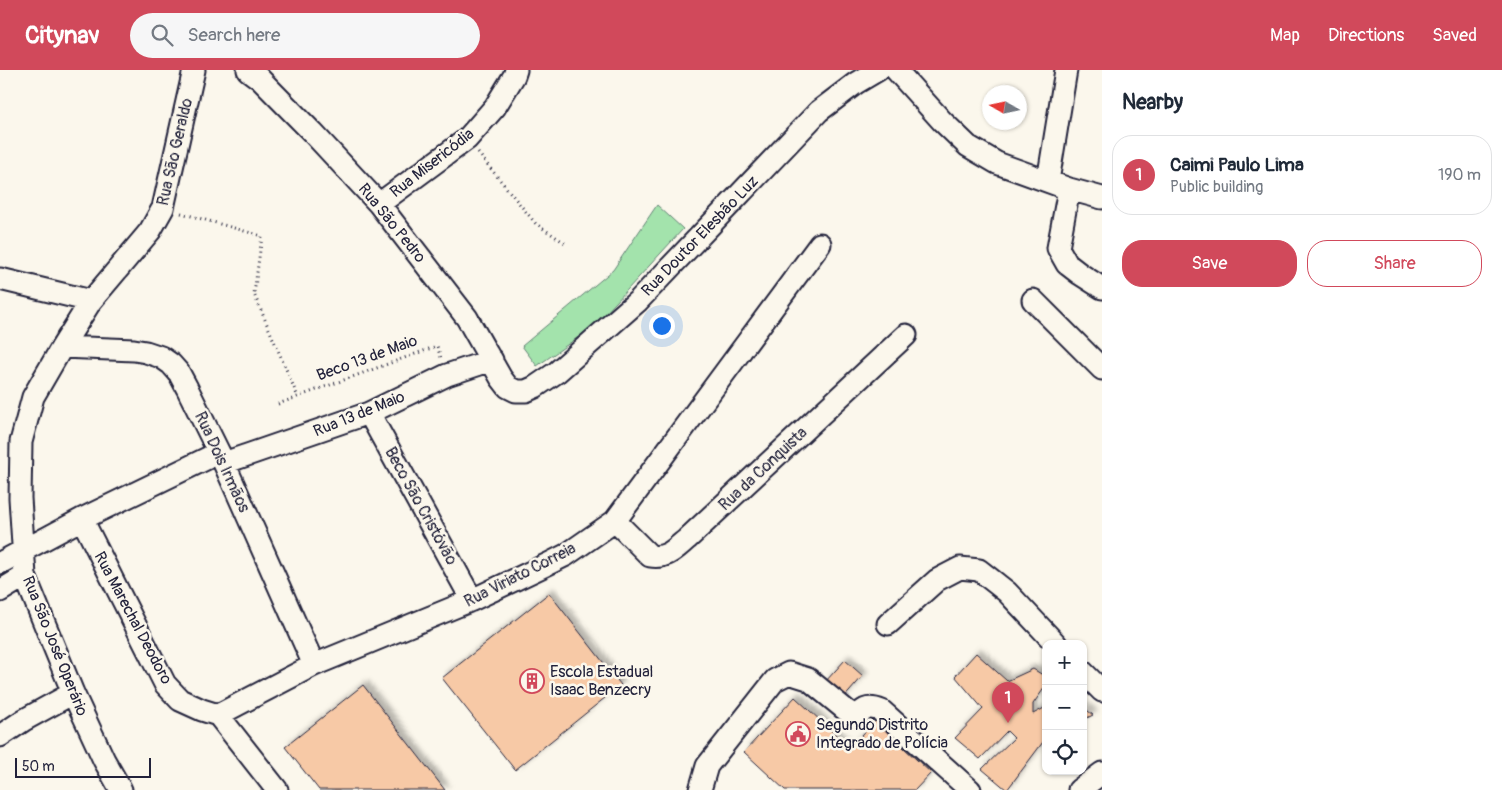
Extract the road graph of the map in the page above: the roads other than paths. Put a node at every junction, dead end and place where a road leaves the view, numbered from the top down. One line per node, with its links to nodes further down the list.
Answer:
1 (194, 70): 15 (street, Rua São Geraldo)
2 (248, 70): 10 (street, Rua São Pedro)
3 (516, 70): 10 (street, Rua Misericódia)
4 (878, 70): 20 (street, Rua Doutor Elesbão Luz)
5 (896, 70): 7 (street)
6 (1066, 70): 7 (street)
7 (1048, 181): 8 (street)
8 (1069, 189): 9 (street); 13 (street)
9 (1102, 198)
10 (378, 204): 18 (street, Rua São Pedro)
11 (820, 244): 24 (street, Rua Viriato Correia)
12 (0, 279): 15 (street)
13 (1102, 288)
14 (1033, 300): 19 (street)
15 (91, 301): 17 (street, Rua São José Operário)
16 (906, 335): 24 (street, Rua da Conquista)
17 (62, 347): 22 (street, Rua Dois Irmãos); 25 (street, Rua São José Operário)
18 (492, 360): 20 (street, Rua São Pedro); 21 (street, Rua 13 de Maio)
19 (1102, 369)
20 (516, 391)
21 (370, 413): 22 (street, Rua 13 de Maio); 29 (street, Beco São Cristóvão)
22 (221, 458): 23 (street, Rua 13 de Maio); 32 (street, Rua Dois Irmãos)
23 (82, 519): 25 (street, Rua 13 de Maio); 36 (street, Rua Marechal Deodoro)
24 (615, 521): 29 (street, Rua Viriato Correia)
25 (22, 552): 26 (street, Rua 13 de Maio); 27 (street, Rua São José Operário)
26 (0, 563)
27 (25, 576): 28 (street); 35 (street, Rua São José Operário)
28 (0, 591)
29 (472, 600): 32 (street, Rua Viriato Correia)
30 (888, 624): 31 (street)
31 (1052, 640)
32 (314, 665): 36 (street, Rua Viriato Correia)
33 (1087, 676): 34 (street)
34 (1102, 691)
35 (73, 693): 37 (street); 39 (street, Rua São José Operário)
36 (218, 715): 40 (street)
37 (0, 736)
38 (1102, 773): 43 (street)
39 (121, 790)
40 (277, 790)
41 (700, 790): 42 (street)
42 (970, 790)
43 (1079, 790)

